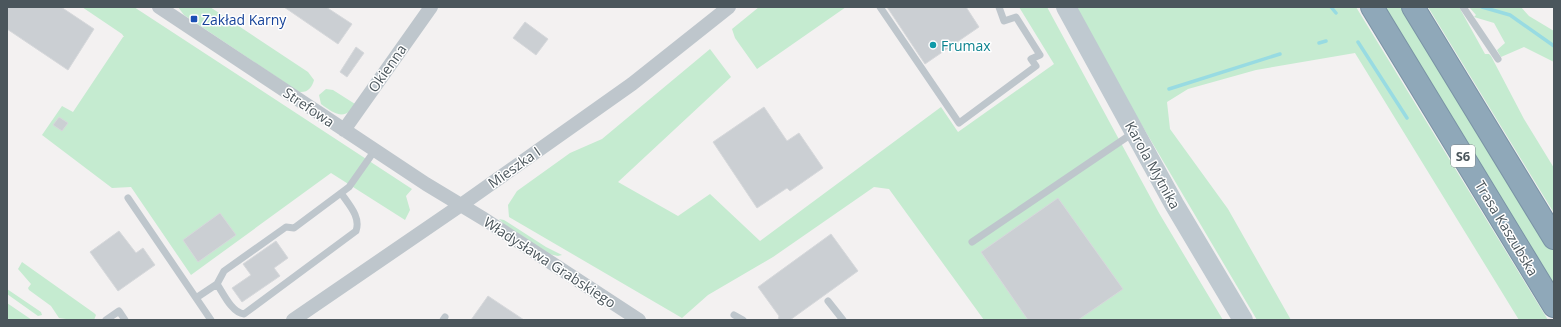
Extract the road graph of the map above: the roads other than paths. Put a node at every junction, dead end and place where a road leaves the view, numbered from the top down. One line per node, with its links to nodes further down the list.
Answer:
1 (431, 7): 11 (street, Okienna)
2 (730, 7): 16 (street, Mieszka I)
3 (880, 7): 4 (lane)
4 (999, 7)
5 (1066, 7): 12 (street, Karola Mytnika)
6 (1372, 7): 22 (highway, Trasa Kaszubska / S6)
7 (1413, 7): 17 (highway, S6)
8 (1463, 7): 10 (lane)
9 (165, 9): 11 (street, Strefowa)
10 (1498, 59)
11 (344, 130): 13 (street, Strefowa)
12 (1134, 132): 18 (lane); 31 (street, Karola Mytnika)
13 (375, 150): 14 (lane); 16 (street, Strefowa)
14 (341, 193): 19 (lane); 19 (lane)
15 (128, 198): 20 (lane)
16 (461, 205): 24 (street, Mieszka I); 28 (street, Władysława Grabskiego)
17 (1554, 238)
18 (972, 242)
19 (217, 284): 20 (lane)
20 (196, 298): 27 (lane)
21 (828, 301): 30 (lane)
22 (1554, 306)
23 (734, 314): 29 (lane)
24 (299, 318)
25 (106, 320): 26 (lane)
26 (126, 320)
27 (211, 320)
28 (640, 320)
29 (742, 320)
30 (843, 320)
31 (1243, 320)

